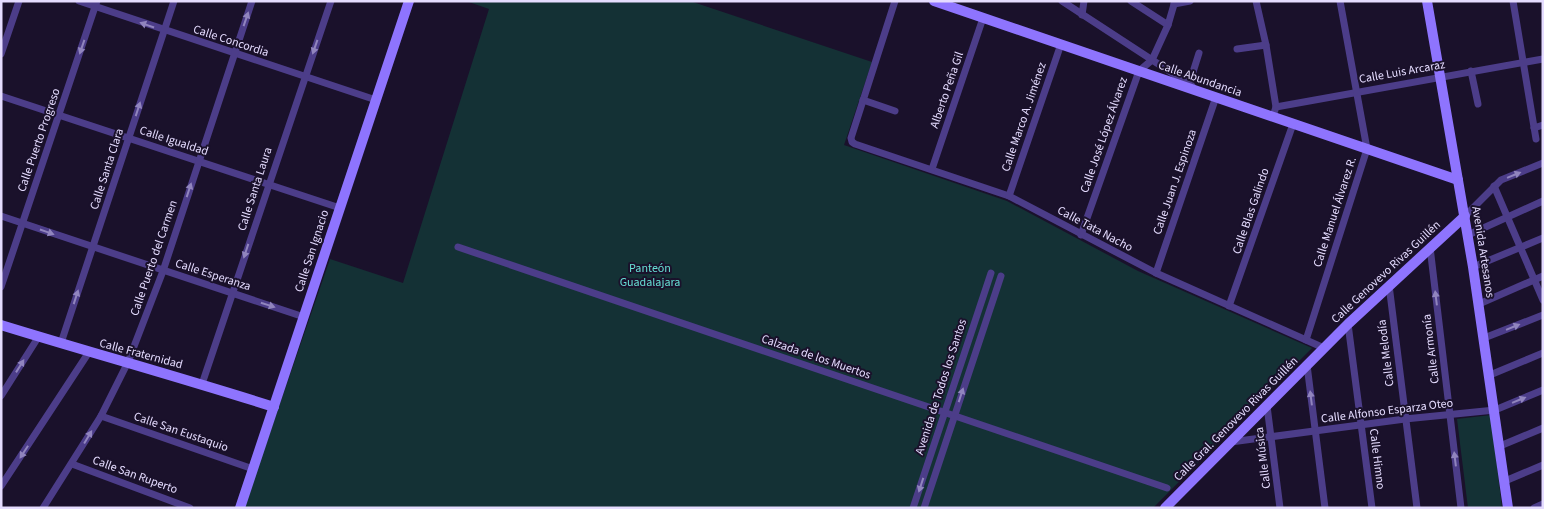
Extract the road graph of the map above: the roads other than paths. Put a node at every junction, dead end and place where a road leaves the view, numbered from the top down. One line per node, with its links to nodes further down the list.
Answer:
1 (19, 1): 27 (street)
2 (78, 1): 18 (street, Calle Concordia)
3 (174, 1): 22 (street, Calle Santa Clara)
4 (252, 1): 28 (street, Calle Puerto del Carmen, one-way to 4)
5 (331, 1): 34 (street, Calle Santa Laura, one-way to 34)
6 (409, 1): 40 (street, Calle San Ignacio)
7 (895, 1): 41 (street)
8 (934, 1): 20 (street, Calle Abundancia)
9 (1062, 1): 19 (street)
10 (1084, 1): 19 (street)
11 (1190, 1): 17 (street)
12 (1256, 1): 24 (street)
13 (1340, 1): 37 (street, Calle Manuel Álvarez R.)
14 (1427, 1): 35 (street, Avenida Artesanos)
15 (1513, 1): 31 (street)
16 (1135, 2): 21 (street)
17 (1174, 3): 21 (street)
18 (96, 4): 22 (street, Calle Concordia, one-way to 18); 45 (street, Calle Puerto Progreso, one-way to 45)
19 (1082, 15): 30 (street)
20 (984, 18): 23 (street, Calle Abundancia); 54 (street, Alberto Peña Gil)
21 (1168, 25): 30 (street)
22 (164, 30): 28 (street, Calle Concordia); 49 (street, Calle Santa Clara, one-way to 22)
23 (1061, 44): 32 (street, Calle Abundancia); 58 (street, Calle Marco A. Jiménez)
24 (1266, 45): 25 (street); 44 (street)
25 (1237, 49)
26 (1200, 53): 36 (street)
27 (1, 54)
28 (234, 54): 34 (street, Calle Concordia); 52 (street, Calle Puerto del Carmen)
29 (1543, 59): 31 (street, Calle Luis Arcaraz)
30 (1152, 60): 32 (street); 36 (street)
31 (1524, 62): 33 (street, Calle Luis Arcaraz); 48 (street)
32 (1139, 71): 36 (street, Calle Abundancia); 65 (street, Calle José López Álvarez)
33 (1472, 71): 35 (street, Calle Luis Arcaraz); 42 (street)
34 (304, 77): 40 (street, Calle Concordia); 56 (street, Calle Santa Laura)
35 (1440, 77): 37 (street, Calle Luis Arcaraz); 55 (street, Avenida Artesanos)
36 (1189, 86): 39 (street, Calle Abundancia)
37 (1356, 92): 44 (street, Calle Luis Arcaraz); 51 (street, Calle Manuel Álvarez R.)
38 (1, 96): 45 (street, Calle Igualdad)
39 (1211, 96): 44 (street, Calle Abundancia); 75 (street, Calle Juan J. Espinoza)
40 (376, 100): 60 (street, Calle San Ignacio)
41 (863, 100): 43 (street); 54 (street, Calle Tata Nacho)
42 (1478, 104)
43 (894, 111)
44 (1274, 111): 46 (street, Calle Abundancia)
45 (59, 115): 49 (street, Calle Igualdad); 64 (street, Calle Puerto Progreso)
46 (1294, 124): 51 (street, Calle Abundancia); 84 (street, Calle Blas Galindo)
47 (1543, 125): 48 (street)
48 (1534, 128): 50 (street)
49 (129, 138): 52 (street, Calle Igualdad); 68 (street, Calle Santa Clara)
50 (1536, 138)
51 (1367, 149): 55 (street, Calle Abundancia); 91 (street, Calle Manuel Álvarez R.)
52 (199, 161): 56 (street, Calle Igualdad); 73 (street, Calle Puerto del Carmen, one-way to 52)
53 (1543, 163): 57 (street, one-way to 53)
54 (932, 169): 58 (street, Calle Tata Nacho)
55 (1458, 180): 62 (street, Avenida Artesanos)
56 (268, 184): 60 (street, Calle Igualdad); 81 (street, Calle Santa Laura, one-way to 81)
57 (1494, 186): 62 (street); 63 (street)
58 (1009, 196): 65 (street, Calle Tata Nacho)
59 (1543, 201): 63 (street)
60 (340, 208): 86 (street, Calle San Ignacio)
61 (1, 216): 64 (street, Calle Esperanza)
62 (1465, 216): 66 (street, Avenida Artesanos); 70 (street, Calle Genovevo Rivas Guillén)
63 (1507, 216): 66 (street); 71 (street)
64 (23, 223): 68 (street, Calle Esperanza, one-way to 68); 80 (street, Calle Puerto Progreso)
65 (1081, 234): 75 (street, Calle Tata Nacho)
66 (1468, 234): 72 (street, Avenida Artesanos)
67 (1543, 238): 71 (street)
68 (93, 247): 73 (street, Calle Esperanza); 92 (street, Calle Santa Clara, one-way to 68)
69 (458, 247): 105 (street, Calzada de los Muertos)
70 (1430, 247): 79 (street, Calle Genovevo Rivas Guillén); 106 (street, Calle Armonía, one-way to 70)
71 (1520, 247): 72 (street); 78 (street)
72 (1474, 267): 83 (street, Avenida Artesanos)
73 (163, 270): 81 (street, Calle Esperanza); 96 (street, Calle Puerto del Carmen)
74 (991, 273): 105 (street, Avenida de Todos los Santos)
75 (1156, 273): 84 (street, Calle Tata Nacho)
76 (1001, 276): 108 (street, Avenida de Todos los Santos, one-way to 76)
77 (1543, 276): 78 (street)
78 (1534, 280): 82 (street); 83 (street)
79 (1389, 285): 87 (street, Calle Genovevo Rivas Guillén); 109 (street, Calle Melodía)
80 (1, 287)
81 (232, 294): 86 (street, Calle Esperanza, one-way to 86); 99 (street, Calle Santa Laura)
82 (1543, 300)
83 (1479, 304): 90 (street, Avenida Artesanos)
84 (1229, 306): 91 (street, Calle Tata Nacho)
85 (1543, 315): 90 (street, one-way to 85)
86 (304, 317): 103 (street, Calle San Ignacio)
87 (1348, 324): 93 (street, Calle Genovevo Rivas Guillén); 110 (street, Calle Himno)
88 (1, 325): 89 (street, Calle Fraternidad)
89 (39, 336): 92 (street, Calle Fraternidad); 101 (street, one-way to 89)
90 (1484, 338): 98 (street, Avenida Artesanos)
91 (1306, 340): 93 (street, Calle Tata Nacho)
92 (60, 343): 94 (street, Calle Fraternidad)
93 (1324, 348): 97 (street, Calle Gral. Genovevo Rivas Guillén)
94 (89, 352): 96 (street, Calle Fraternidad); 120 (street, one-way to 120)
95 (1543, 353): 98 (street)
96 (128, 362): 99 (street, Calle Fraternidad); 107 (street, Calle Puerto del Carmen)
97 (1307, 365): 102 (street, Calle Gral. Genovevo Rivas Guillén); 112 (street, one-way to 97)
98 (1490, 376): 104 (street, Avenida Artesanos)
99 (202, 384): 103 (street, Calle Fraternidad)
100 (1543, 390): 104 (street, Calle Alfonso Esparza Oteo, one-way to 100)
101 (1, 396)
102 (1268, 406): 113 (street, Calle Música); 114 (street, Calle Gral. Genovevo Rivas Guillén)
103 (274, 407): 118 (street, Calle San Ignacio)
104 (1495, 410): 106 (street, Calle Alfonso Esparza Oteo); 115 (street, Avenida Artesanos)
105 (945, 412): 108 (street, Calzada de los Muertos); 126 (street, Avenida de Todos los Santos, one-way to 126)
106 (1450, 415): 109 (street, Calle Alfonso Esparza Oteo); 133 (street, Calle Armonía, one-way to 106)
107 (101, 416): 116 (street, Calle Puerto del Carmen, one-way to 107); 118 (street, Calle San Eustaquio)
108 (955, 416): 121 (street, Calzada de los Muertos); 127 (street, Avenida de Todos los Santos)
109 (1405, 419): 110 (street, Calle Alfonso Esparza Oteo); 132 (street, Calle Melodía)
110 (1361, 425): 112 (street, Calle Alfonso Esparza Oteo); 131 (street, Calle Himno)
111 (1543, 428): 115 (street)
112 (1315, 431): 113 (street, Calle Alfonso Esparza Oteo); 130 (street)
113 (1271, 436): 114 (street, Calle Alfonso Esparza Oteo); 129 (street, Calle Música)
114 (1230, 442): 128 (street, Calle Gral. Genovevo Rivas Guillén)
115 (1500, 446): 119 (street, Avenida Artesanos)
116 (72, 464): 123 (street, Calle Puerto del Carmen); 124 (street, Calle San Ruperto)
117 (1543, 465): 119 (street)
118 (253, 469): 125 (street, Calle San Ignacio)
119 (1504, 481): 134 (street, Avenida Artesanos)
120 (1, 486)
121 (1167, 488)
122 (1543, 504): 135 (street)
123 (43, 508)
124 (190, 508)
125 (240, 508)
126 (913, 508)
127 (924, 508)
128 (1165, 508)
129 (1280, 508)
130 (1325, 508)
131 (1372, 508)
132 (1417, 508)
133 (1462, 508)
134 (1508, 508)
135 (1534, 508)

